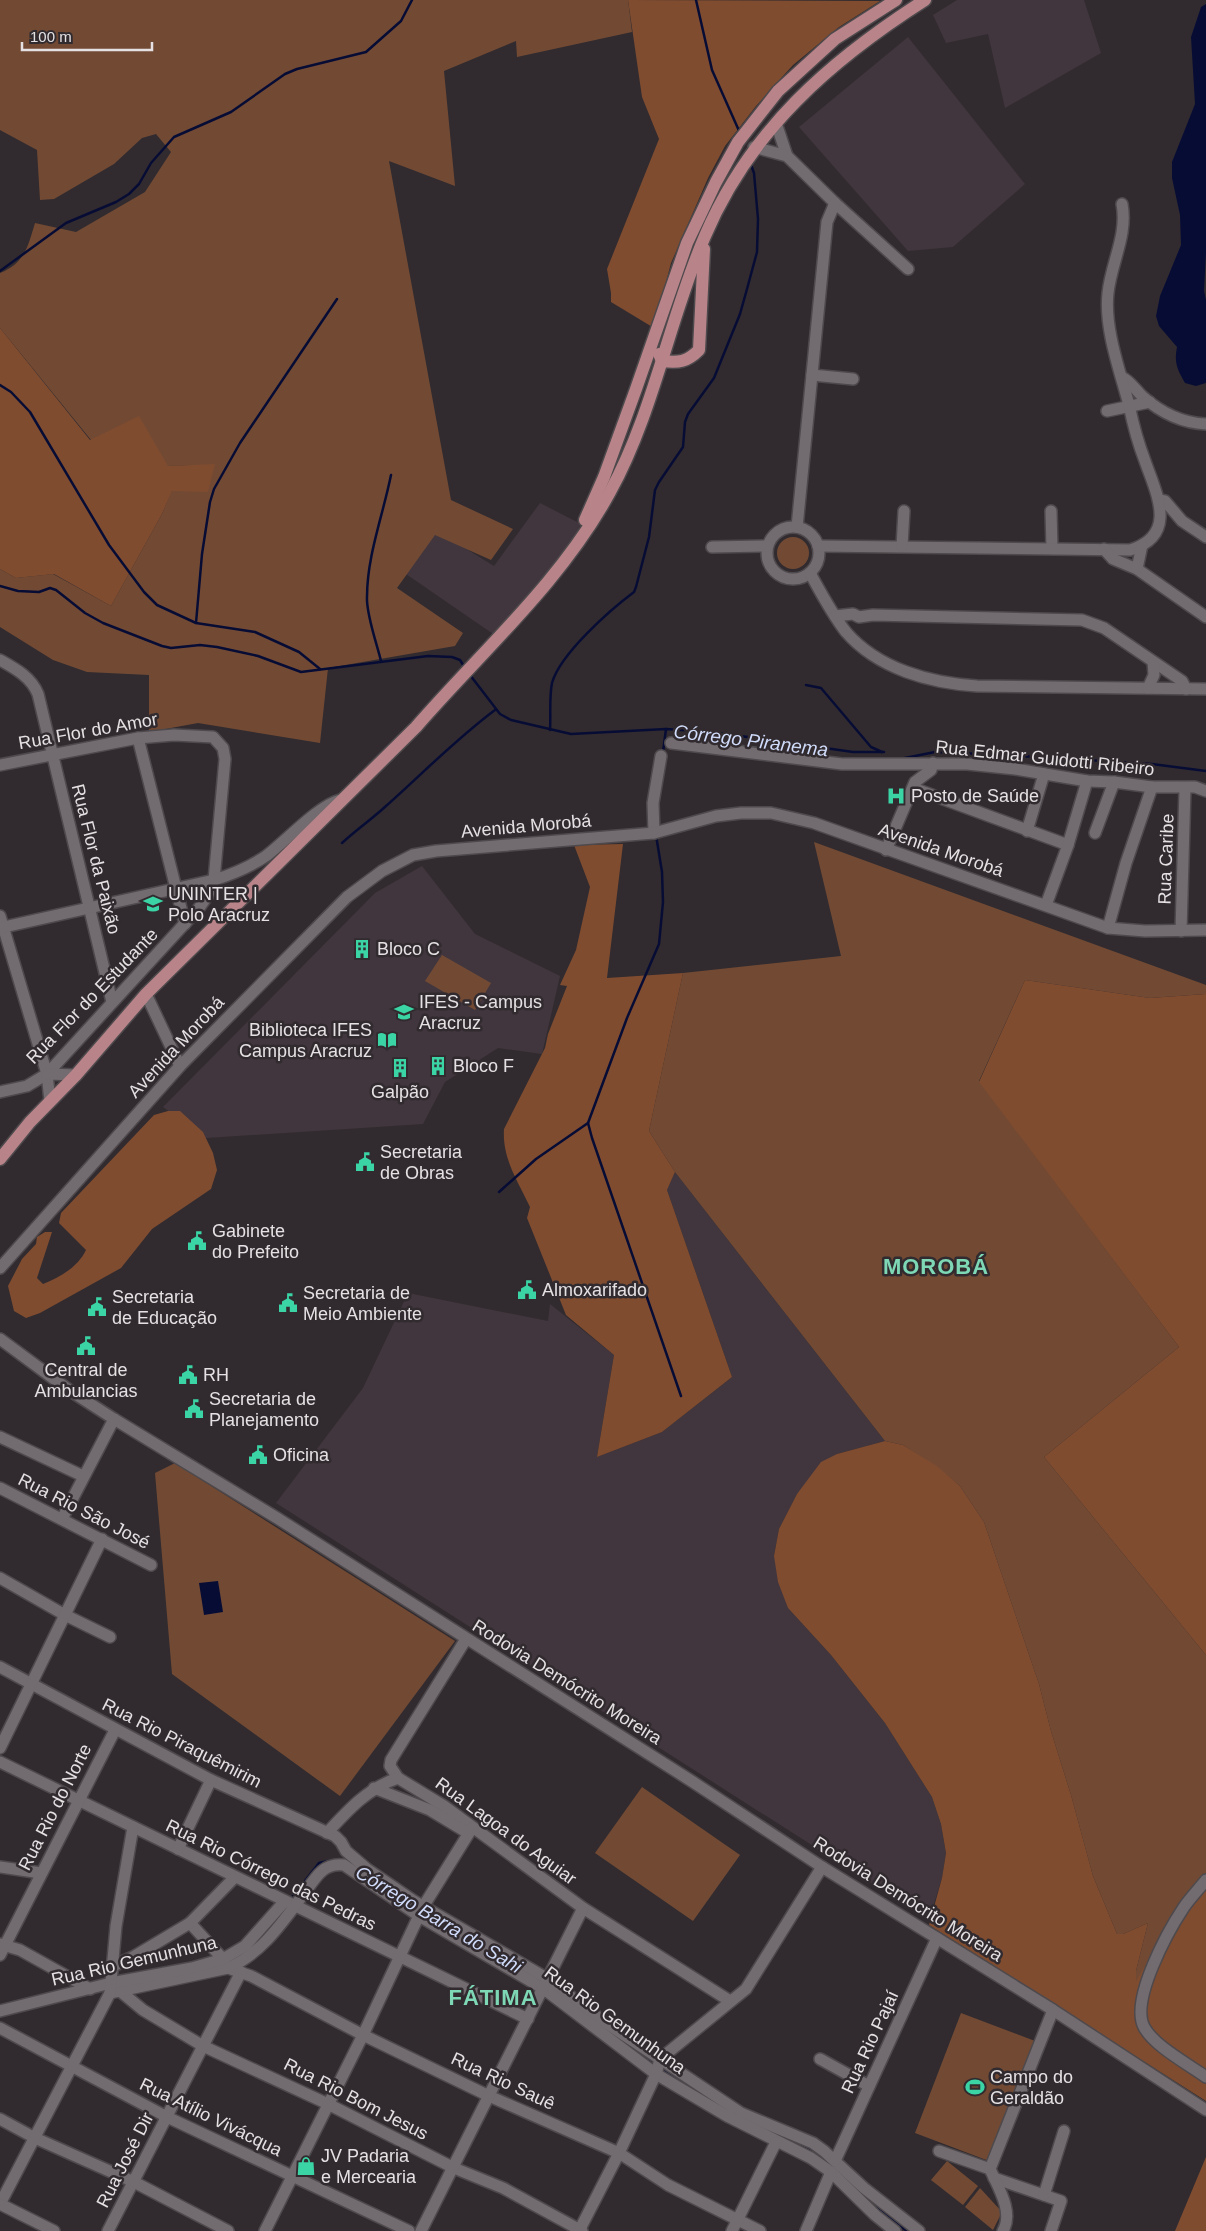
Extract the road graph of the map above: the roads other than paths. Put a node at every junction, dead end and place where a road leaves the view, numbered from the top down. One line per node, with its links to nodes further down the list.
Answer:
1 (896, 0): 10 (main road)
2 (925, 0): 3 (main road)
3 (776, 123): 4 (main road); 5 (street)
4 (754, 147): 5 (street); 8 (main road)
5 (787, 156): 6 (street)
6 (835, 203): 9 (street); 12 (street)
7 (1122, 204): 13 (street)
8 (704, 236): 11 (main road); 11 (main road)
9 (908, 269)
10 (668, 297): 11 (main road); 33 (main road)
11 (662, 361): 33 (main road)
12 (812, 375): 14 (street); 24 (street)
13 (1122, 377): 15 (street); 16 (street)
14 (853, 379)
15 (1150, 402): 16 (street); 18 (street)
16 (1129, 406): 17 (street); 19 (street)
17 (1107, 411)
18 (1205, 426)
19 (1159, 500): 22 (street); 23 (street)
20 (904, 511): 29 (street)
21 (1052, 512): 31 (street)
22 (1182, 521): 23 (street); 25 (street)
23 (1158, 525): 26 (street)
24 (797, 527): 27 (street); 28 (street)
25 (1206, 537)
26 (1142, 545): 32 (street); 34 (street)
27 (768, 546): 30 (street); 35 (street)
28 (818, 546): 29 (street); 35 (street)
29 (902, 546): 31 (street)
30 (712, 547)
31 (1052, 548): 32 (street)
32 (1104, 549): 34 (street)
33 (570, 552): 59 (main road)
34 (1137, 569): 37 (street)
35 (810, 573): 36 (street)
36 (835, 616): 38 (street); 39 (street)
37 (1206, 617)
38 (860, 618): 39 (street); 41 (street)
39 (854, 640): 42 (street)
40 (0, 660): 48 (street, Rua Flor da Paixão)
41 (1153, 662): 42 (street); 43 (street)
42 (1148, 688): 43 (street)
43 (1186, 689): 44 (street)
44 (1206, 689)
45 (213, 736): 46 (street, Rua Flor do Amor); 65 (street, Rua Flor do Estudante)
46 (138, 738): 48 (street, Rua Flor do Amor); 66 (street)
47 (671, 743): 50 (street, Rua Edmar Guidotti Ribeiro)
48 (52, 754): 51 (street, Rua Flor do Amor); 68 (street, Rua Flor da Paixão)
49 (661, 756): 61 (street)
50 (933, 763): 52 (street, Rua Edmar Guidotti Ribeiro); 56 (street)
51 (0, 765)
52 (1044, 774): 53 (street, Rua Edmar Guidotti Ribeiro); 60 (street)
53 (1088, 781): 54 (street, Rua Edmar Guidotti Ribeiro); 63 (street)
54 (1114, 782): 55 (street, Rua Edmar Guidotti Ribeiro); 62 (street)
55 (1152, 787): 57 (street, Rua Edmar Guidotti Ribeiro); 72 (street)
56 (912, 788): 60 (street); 64 (street)
57 (1185, 788): 58 (street, Rua Edmar Guidotti Ribeiro); 74 (street, Rua Caribe)
58 (1206, 791)
59 (344, 799): 65 (street); 75 (main road)
60 (1027, 830): 63 (street)
61 (654, 833): 64 (street, Avenida Morobá); 77 (street, Avenida Morobá)
62 (1096, 833)
63 (1068, 845): 67 (street)
64 (886, 850): 67 (street, Avenida Morobá)
65 (214, 880): 66 (street); 70 (street, Rua Flor do Estudante)
66 (177, 888): 68 (street); 70 (street)
67 (1046, 905): 72 (street, Avenida Morobá)
68 (91, 908): 71 (street); 76 (street, Rua Flor da Paixão)
69 (0, 916): 71 (street)
70 (185, 924): 76 (street, Rua Flor do Estudante)
71 (1, 928): 78 (street)
72 (1108, 928): 74 (street, Avenida Morobá)
73 (1206, 930): 74 (street, Avenida Morobá)
74 (1181, 931)
75 (146, 994): 77 (street); 79 (main road)
76 (112, 1002): 78 (street, Rua Flor do Estudante)
77 (180, 1066): 83 (street, Avenida Morobá)
78 (47, 1074): 79 (street); 80 (street, Rua Flor do Estudante); 81 (street)
79 (76, 1075): 81 (main road)
80 (0, 1092)
81 (50, 1101): 82 (main road)
82 (0, 1159)
83 (0, 1268)
84 (0, 1339): 86 (street, Rodovia Demócrito Moreira)
85 (0, 1350): 86 (street, Rodovia Demócrito Moreira)
86 (32, 1363): 87 (street, Rodovia Demócrito Moreira)
87 (114, 1419): 89 (street); 97 (street, Rodovia Demócrito Moreira)
88 (0, 1437): 89 (street)
89 (83, 1476): 91 (street)
90 (0, 1488): 91 (street, Rua Rio São José)
91 (62, 1519): 92 (street, Rua Rio São José)
92 (102, 1539): 93 (street, Rua Rio São José); 95 (street)
93 (152, 1565)
94 (0, 1578): 95 (street)
95 (65, 1615): 96 (street); 99 (street)
96 (110, 1637)
97 (466, 1639): 103 (street); 113 (street, Rodovia Demócrito Moreira)
98 (0, 1667): 99 (street, Rua Rio Piraquêmirim)
99 (30, 1685): 100 (street, Rua Rio Piraquêmirim); 101 (street)
100 (115, 1730): 104 (street, Rua Rio Piraquêmirim); 106 (street, Rua Rio do Norte)
101 (0, 1748)
102 (0, 1762): 106 (street, Rua Rio Córrego das Pedras)
103 (398, 1778): 105 (street); 108 (street, Rua Lagoa do Aguiar)
104 (211, 1780): 109 (street, Rua Rio Piraquêmirim); 110 (street)
105 (374, 1788): 108 (street); 109 (street)
106 (79, 1799): 107 (street, Rua Rio Córrego das Pedras); 114 (street, Rua Rio do Norte)
107 (133, 1827): 110 (street, Rua Rio Córrego das Pedras); 125 (street)
108 (470, 1831): 118 (street, Rua Lagoa do Aguiar); 119 (street)
109 (327, 1833): 111 (street, Rua Rio Piraquêmirim)
110 (178, 1849): 115 (street, Rua Rio Córrego das Pedras)
111 (346, 1851): 119 (street, Rua Rio Gemunhuna)
112 (0, 1867): 114 (street)
113 (822, 1867): 121 (street, Rodovia Demócrito Moreira); 130 (street)
114 (41, 1873): 122 (street, Rua Rio do Norte)
115 (235, 1877): 117 (street, Rua Rio Córrego das Pedras); 120 (street)
116 (1206, 1880): 141 (street)
117 (290, 1903): 119 (street, Rua Rio Gemunhuna); 123 (street, Rua Rio Córrego das Pedras); 124 (street, Rua Rio Gemunhuna)
118 (583, 1908): 127 (street); 130 (street, Rua Lagoa do Aguiar)
119 (421, 1911): 123 (street); 127 (street, Rua Rio Gemunhuna)
120 (190, 1923): 124 (street); 125 (street)
121 (937, 1938): 131 (street, Rodovia Demócrito Moreira); 142 (street, Rua Rio Pajaí)
122 (2, 1948): 128 (street)
123 (399, 1958): 133 (street, Rua Rio Córrego das Pedras); 135 (street)
124 (226, 1964): 126 (street, Rua Rio Sauê); 129 (street, Rua Rio Gemunhuna)
125 (113, 1966): 129 (street)
126 (241, 1972): 135 (street, Rua Rio Sauê); 136 (street, Rua José Dir)
127 (546, 1984): 133 (street); 137 (street, Rua Rio Gemunhuna); 140 (street, Rua Rio Gemunhuna)
128 (90, 1989): 129 (street, Rua Rio Gemunhuna); 132 (street, Rua Rio Gemunhuna)
129 (114, 1989): 136 (street, Rua Rio Bom Jesus); 139 (street)
130 (730, 2001): 137 (street)
131 (1053, 2010): 145 (street, Rodovia Demócrito Moreira); 155 (street)
132 (0, 2011)
133 (528, 2019): 143 (street)
134 (0, 2028): 139 (street, Rua Atílio Vivácqua)
135 (363, 2035): 143 (street, Rua Rio Sauê); 144 (street)
136 (202, 2046): 144 (street, Rua Rio Bom Jesus); 146 (street, Rua José Dir)
137 (660, 2059): 140 (street); 153 (street, Rua Rio Gemunhuna)
138 (820, 2060): 142 (street)
139 (71, 2066): 146 (street, Rua Atílio Vivácqua); 149 (street)
140 (656, 2074): 150 (street, Rua Rio Gemunhuna); 152 (street)
141 (1206, 2077)
142 (869, 2086): 153 (street, Rua Rio Pajaí)
143 (489, 2096): 152 (street, Rua Rio Sauê); 154 (street)
144 (328, 2104): 154 (street, Rua Rio Bom Jesus); 156 (street)
145 (1206, 2110)
146 (167, 2116): 156 (street, Rua Atílio Vivácqua); 157 (street, Rua José Dir)
147 (0, 2119): 149 (street)
148 (1064, 2131): 158 (street)
149 (35, 2138): 157 (street); 159 (street)
150 (776, 2142): 153 (street, Rua Rio Gemunhuna); 160 (street)
151 (939, 2151): 155 (street)
152 (619, 2153): 160 (street, Rua Rio Sauê); 161 (street)
153 (833, 2166): 170 (street, Rua Rio Pajaí); 171 (street, Rua Rio Gemunhuna); 172 (street, Rua Rio Gemunhuna)
154 (454, 2168): 161 (street, Rua Rio Bom Jesus); 167 (street)
155 (992, 2173): 158 (street); 173 (street)
156 (292, 2176): 165 (street); 166 (street, Rua Atílio Vivácqua)
157 (134, 2182): 163 (street, Rua José Dir); 164 (street)
158 (1044, 2195): 174 (street)
159 (0, 2204): 162 (street)
160 (737, 2219): 168 (street); 169 (street, Rua Rio Sauê)
161 (580, 2230)
162 (54, 2231)
163 (108, 2231)
164 (228, 2231)
165 (265, 2231)
166 (410, 2231)
167 (421, 2231)
168 (732, 2231)
169 (760, 2231)
170 (806, 2231)
171 (894, 2231)
172 (919, 2231)
173 (1003, 2231)
174 (1051, 2231)

